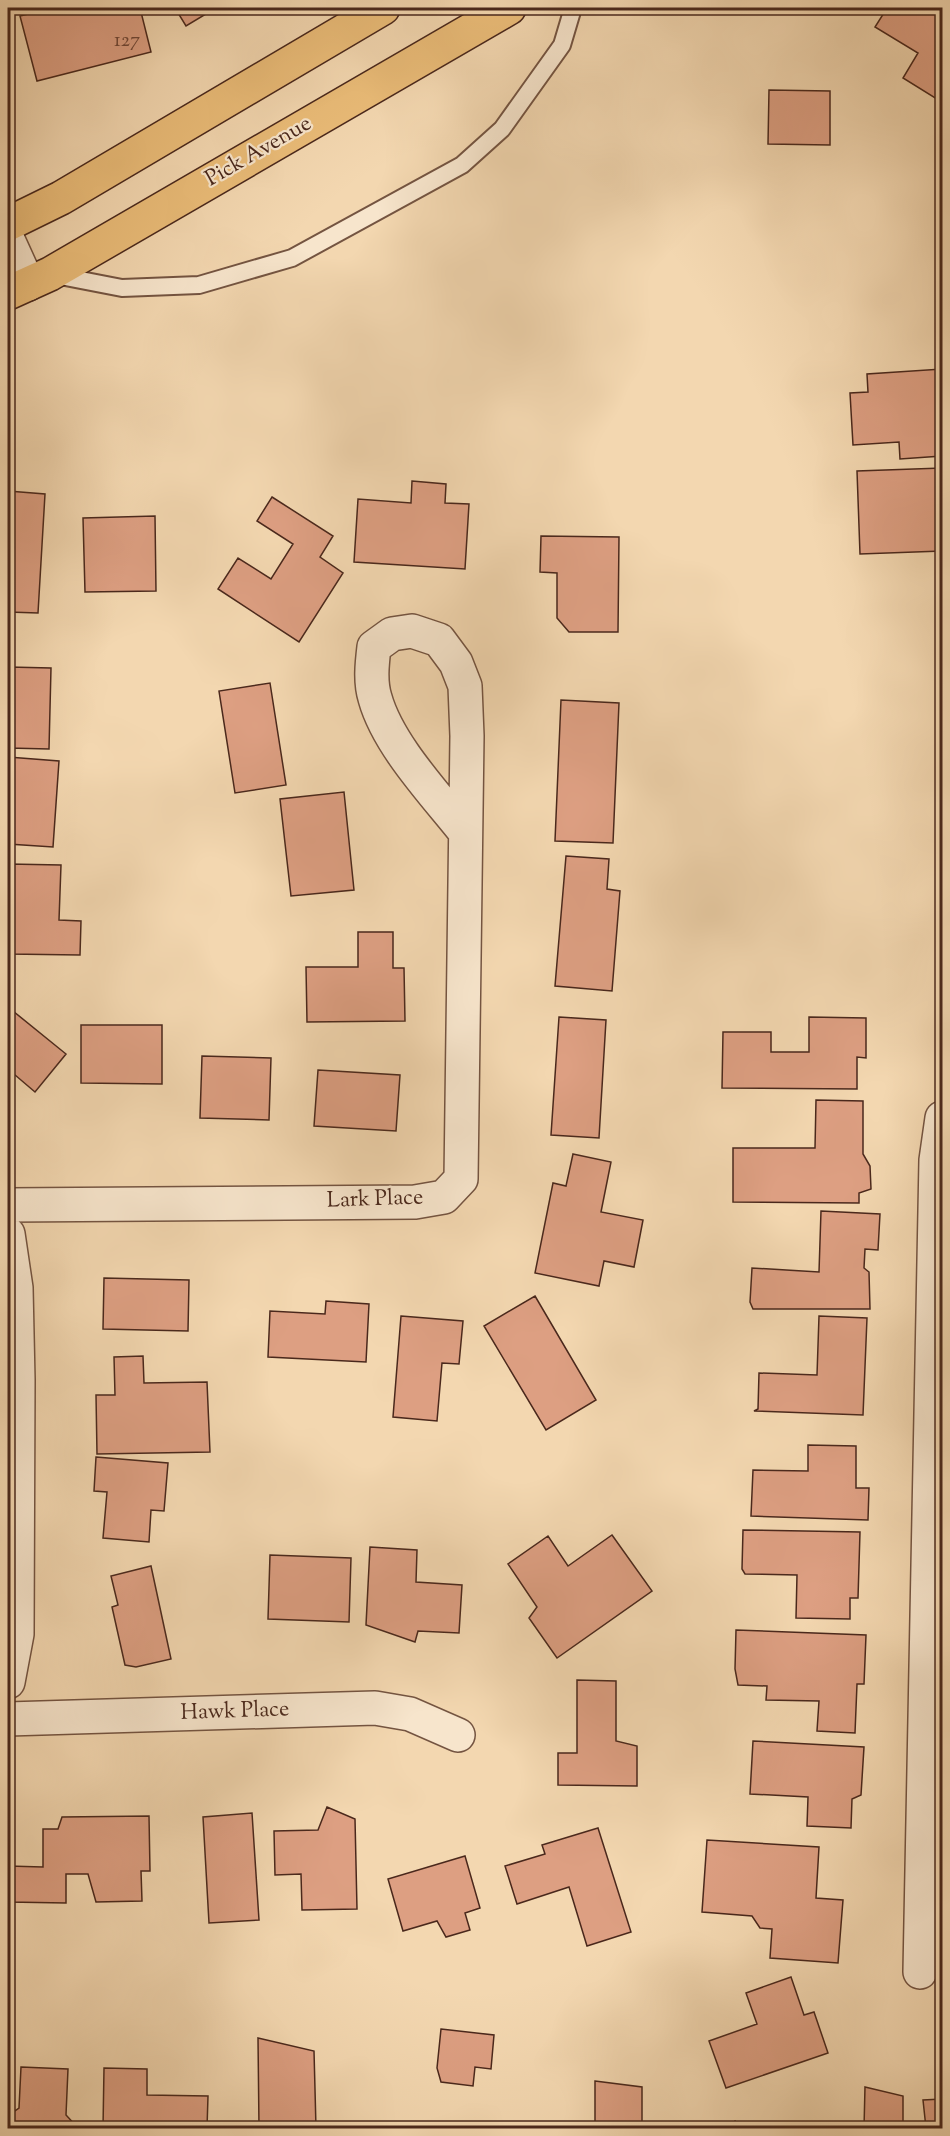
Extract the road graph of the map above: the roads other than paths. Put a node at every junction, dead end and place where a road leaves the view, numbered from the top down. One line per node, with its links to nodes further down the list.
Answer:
1 (383, 8): 4 (main road)
2 (509, 8): 6 (main road, Pick Avenue)
3 (573, 8): 6 (lane)
4 (8, 224)
5 (8, 240): 6 (street)
6 (28, 284)
7 (465, 832): 7 (street, Lark Place); 9 (street, Lark Place)
8 (942, 1118): 14 (street)
9 (8, 1205)
10 (8, 1234): 11 (street)
11 (8, 1682)
12 (8, 1719): 13 (street, Hawk Place)
13 (458, 1735)
14 (920, 1972)

